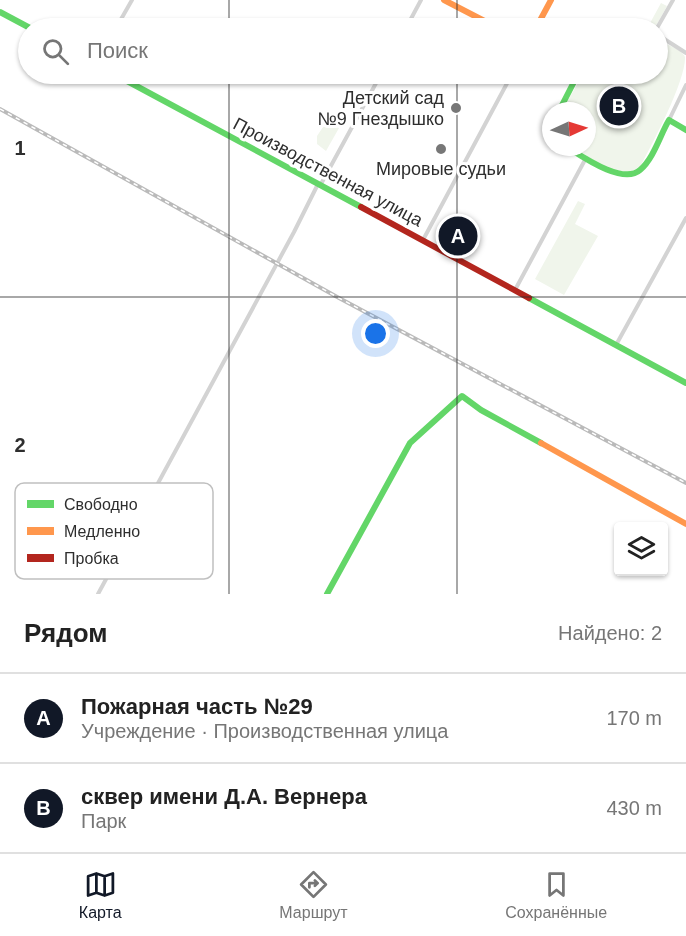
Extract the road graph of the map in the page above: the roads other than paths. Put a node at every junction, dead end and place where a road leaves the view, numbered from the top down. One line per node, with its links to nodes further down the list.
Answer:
1 (132, 0): 7 (street)
2 (421, 0): 8 (street)
3 (444, 0): 9 (street)
4 (551, 0): 10 (street)
5 (673, 0): 11 (street)
6 (0, 12): 12 (street)
7 (122, 18)
8 (411, 18)
9 (479, 18)
10 (541, 18)
11 (663, 18)
12 (18, 22)
13 (668, 42): 14 (street)
14 (686, 53)
15 (133, 84): 24 (street, Производственная улица)
16 (375, 84): 24 (street)
17 (507, 84): 26 (street)
18 (573, 84): 20 (street)
19 (686, 85): 21 (street)
20 (564, 102)
21 (669, 120): 22 (street); 23 (street)
22 (686, 129)
23 (586, 157): 27 (street)
24 (320, 184): 26 (street, Производственная улица); 30 (street)
25 (686, 218): 28 (street)
26 (423, 240): 27 (street, Производственная улица)
27 (515, 290): 28 (street, Производственная улица)
28 (616, 345): 29 (street, Производственная улица)
29 (686, 383)
30 (158, 483)
31 (686, 524): 34 (street)
32 (106, 579): 33 (street)
33 (98, 594)
34 (327, 594)

